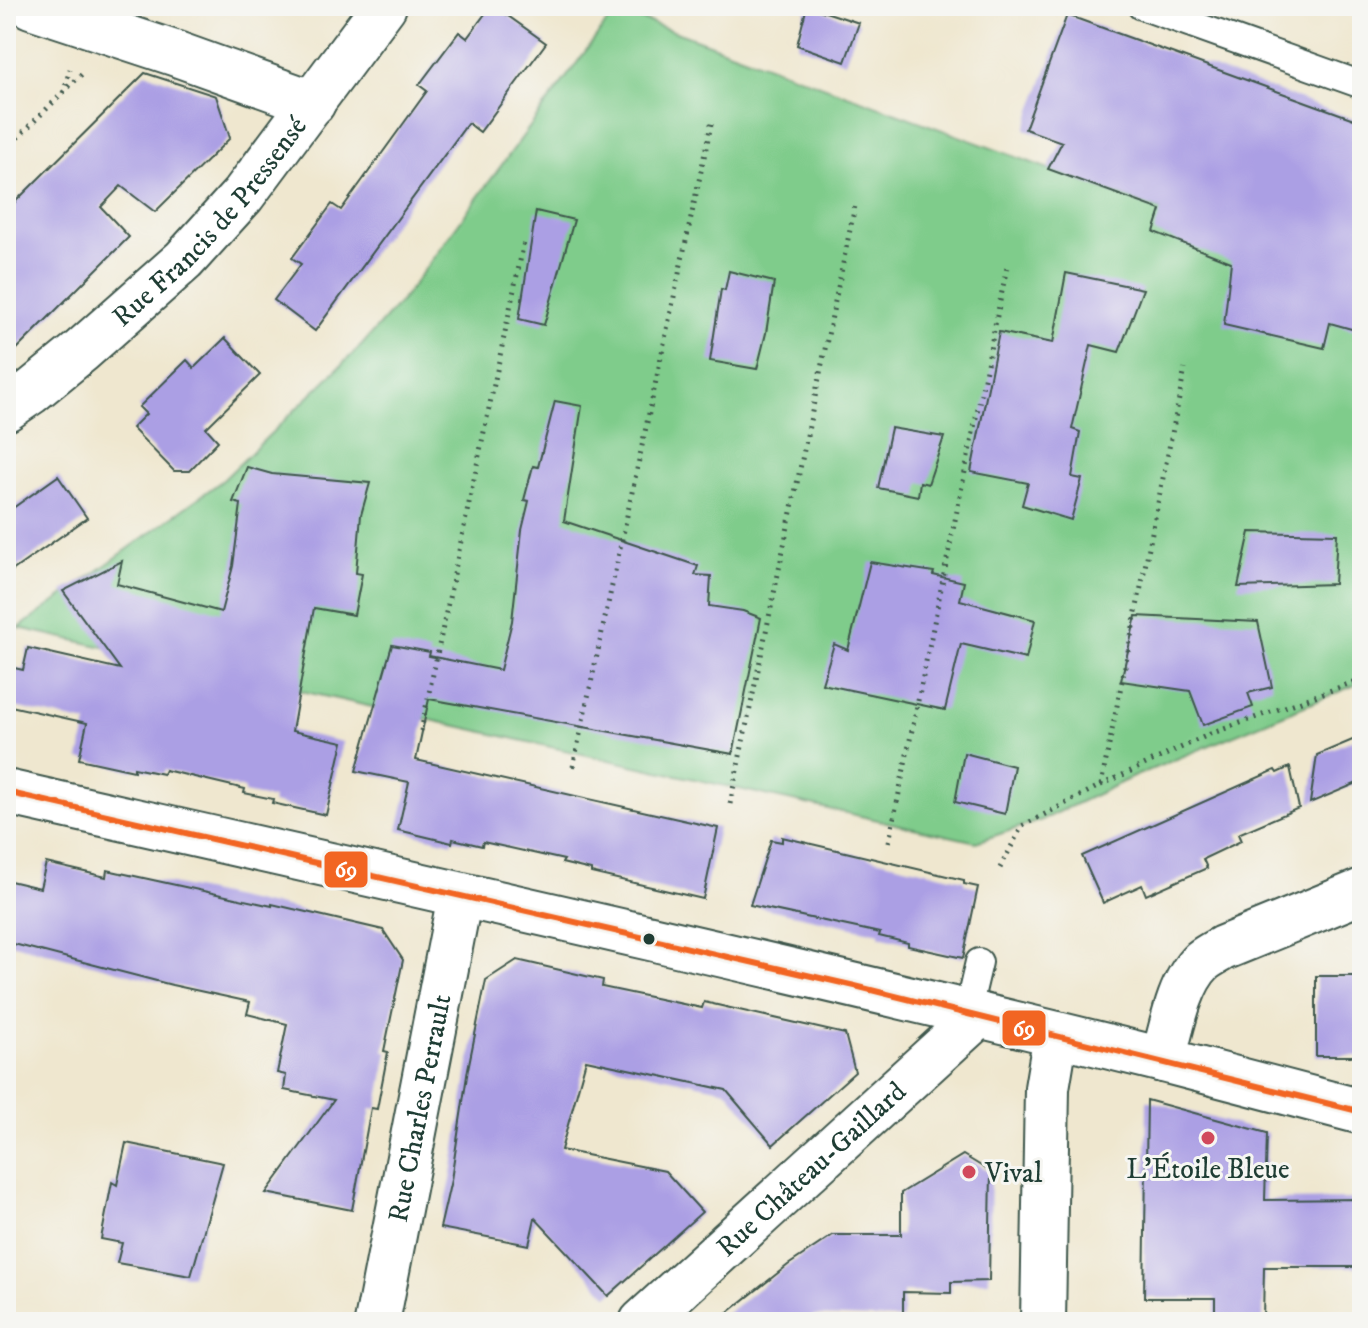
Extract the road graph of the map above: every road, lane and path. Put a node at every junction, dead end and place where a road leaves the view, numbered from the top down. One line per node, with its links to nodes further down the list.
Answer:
1 (31, 6): 6 (street)
2 (384, 6): 6 (street, Rue Francis de Pressensé)
3 (1141, 6): 5 (lane)
4 (82, 75): 8 (path)
5 (1362, 85)
6 (313, 103): 13 (street, Rue Francis de Pressensé)
7 (712, 120): 16 (path)
8 (6, 149)
9 (856, 201): 19 (path)
10 (524, 242): 15 (path)
11 (1007, 267): 20 (path)
12 (1185, 369): 17 (path)
13 (6, 409)
14 (1362, 679): 17 (path)
15 (421, 731)
16 (573, 767)
17 (1101, 785): 21 (path)
18 (6, 792): 23 (street)
19 (730, 804)
20 (889, 842)
21 (1000, 868)
22 (1362, 891): 27 (street)
23 (460, 896): 25 (street); 29 (street, Rue Charles Perrault)
24 (979, 962): 25 (lane)
25 (973, 1014): 26 (street); 30 (street, Rue Château-Gaillard)
26 (1056, 1034): 27 (street); 31 (street)
27 (1163, 1060): 28 (street)
28 (1362, 1112)
29 (377, 1322)
30 (642, 1322)
31 (1043, 1322)

